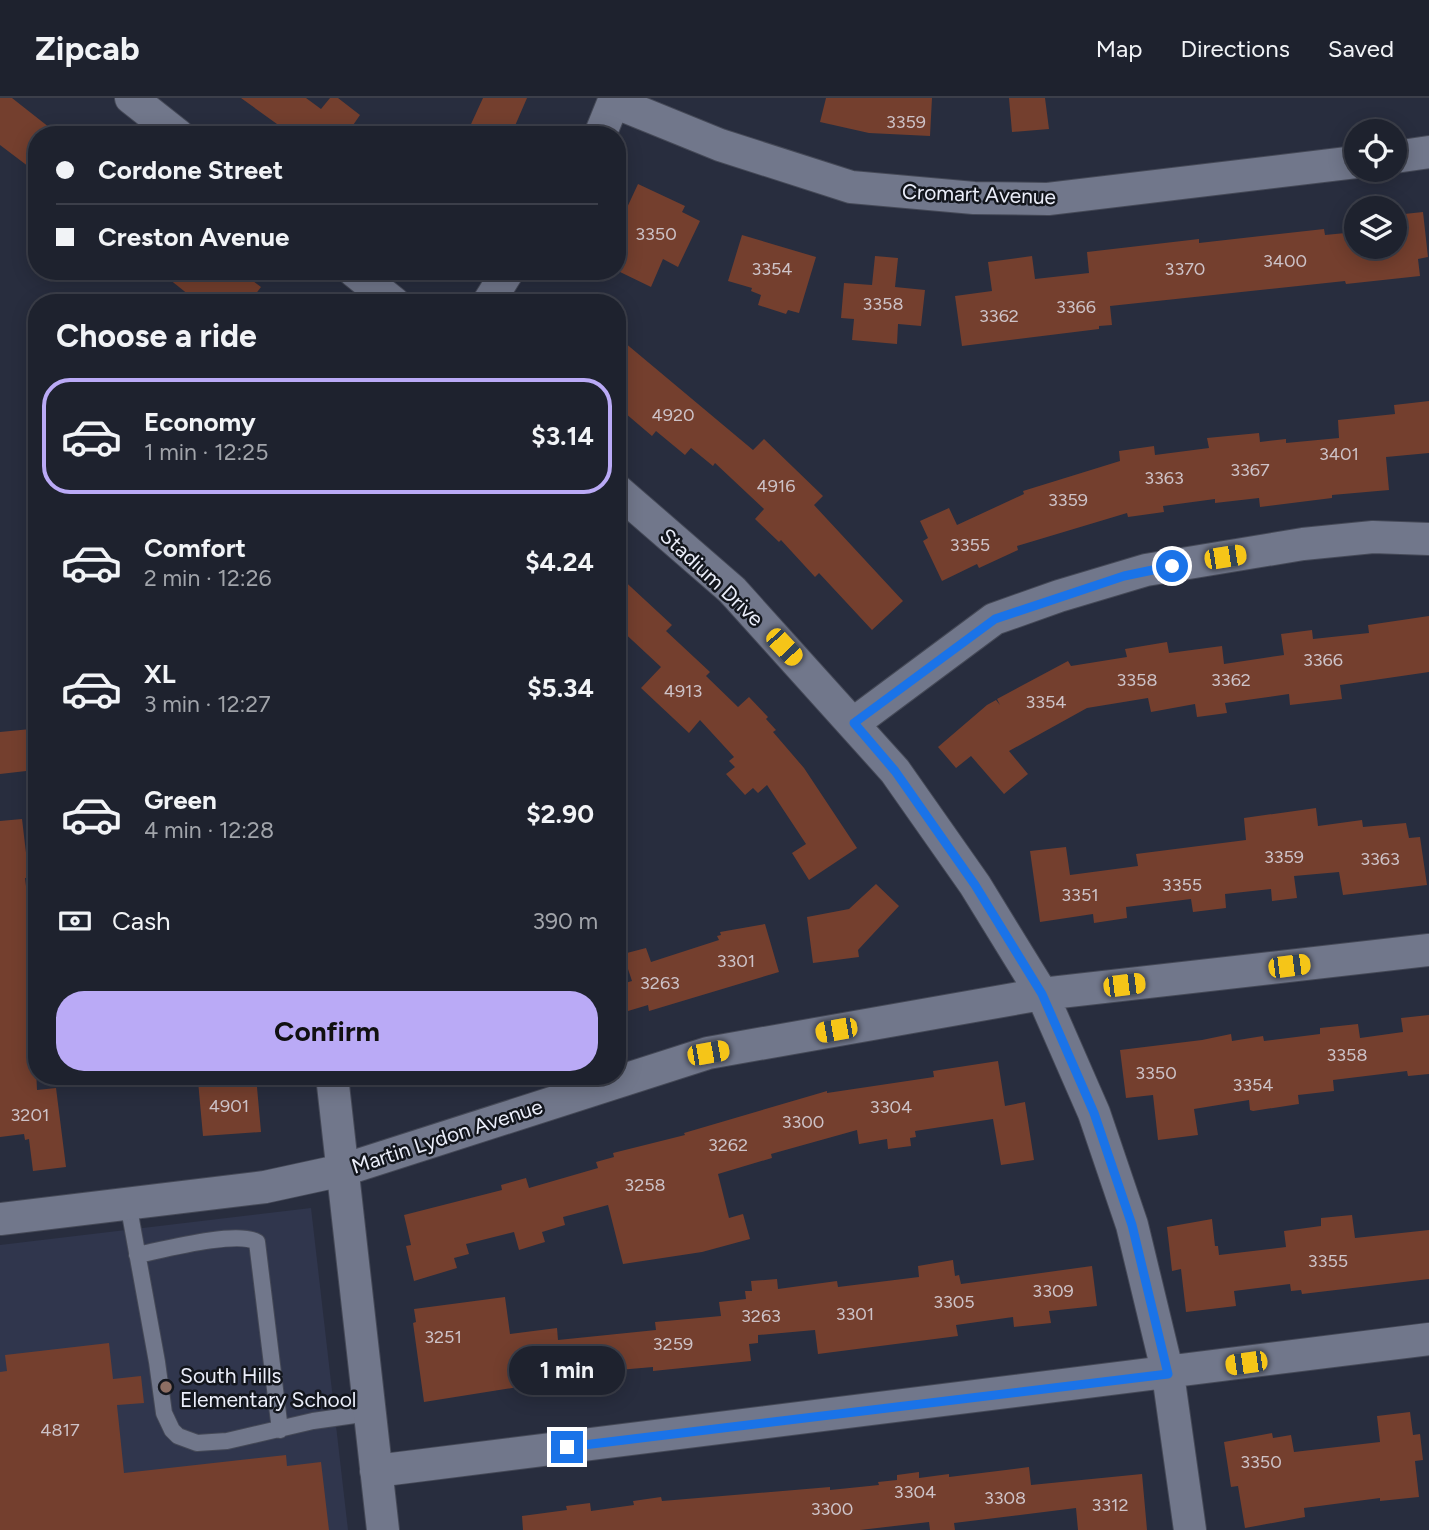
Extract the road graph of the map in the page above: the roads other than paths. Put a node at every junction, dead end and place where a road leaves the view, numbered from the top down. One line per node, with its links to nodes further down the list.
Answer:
1 (131, 98): 3 (street)
2 (614, 100): 4 (street); 7 (street, Cromart Avenue)
3 (167, 126)
4 (604, 126)
5 (1429, 152): 6 (street)
6 (1407, 155)
7 (1344, 163)
8 (365, 280): 9 (street)
9 (383, 294)
10 (626, 498): 12 (street, Stadium Drive)
11 (1429, 539): 12 (street)
12 (854, 723): 14 (street, Stadium Drive)
13 (1429, 950): 14 (street, Martin Lydon Avenue)
14 (1042, 994): 15 (street, Martin Lydon Avenue); 23 (street, Stadium Drive)
15 (626, 1079)
16 (333, 1085): 18 (street)
17 (608, 1085): 18 (street, Martin Lydon Avenue)
18 (343, 1170): 19 (street, Martin Lydon Avenue); 24 (street)
19 (128, 1203): 20 (street, Martin Lydon Avenue); 21 (lane)
20 (0, 1219)
21 (136, 1255): 25 (lane); 25 (lane)
22 (1429, 1339): 23 (street)
23 (1168, 1374): 26 (street); 28 (street, Stadium Drive)
24 (369, 1413): 25 (lane); 26 (street)
25 (280, 1430)
26 (376, 1471): 27 (street)
27 (383, 1530)
28 (1189, 1530)

